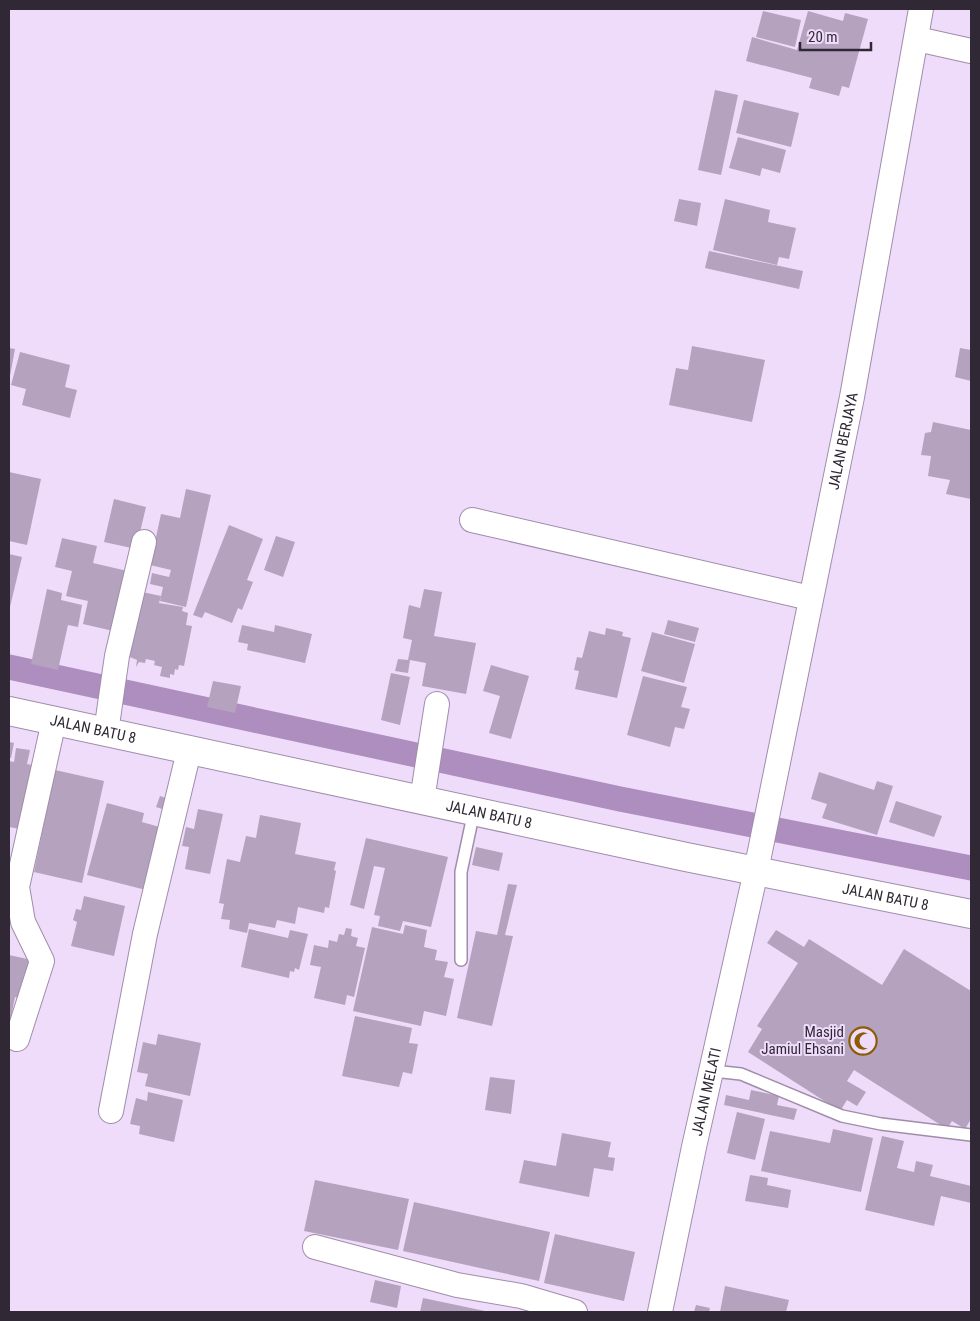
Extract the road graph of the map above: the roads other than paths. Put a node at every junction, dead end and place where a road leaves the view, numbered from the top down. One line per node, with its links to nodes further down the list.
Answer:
1 (921, 9): 2 (street, JALAN BERJAYA)
2 (917, 38): 3 (street); 6 (street, JALAN BERJAYA)
3 (971, 50)
4 (472, 520): 6 (street)
5 (144, 542): 10 (street)
6 (810, 598): 14 (street, JALAN BERJAYA)
7 (9, 711): 9 (street, JALAN BATU 8)
8 (436, 712): 12 (street)
9 (54, 721): 10 (street, JALAN BATU 8); 17 (street)
10 (109, 721): 11 (street, JALAN BATU 8)
11 (189, 751): 12 (street, JALAN BATU 8); 19 (street)
12 (422, 800): 13 (street, JALAN BATU 8)
13 (474, 811): 14 (street, JALAN BATU 8); 16 (lane)
14 (756, 871): 15 (street, JALAN BATU 8); 18 (street, JALAN MELATI)
15 (971, 914)
16 (461, 960)
17 (17, 1039)
18 (712, 1071): 20 (lane); 23 (street, JALAN MELATI)
19 (111, 1111)
20 (971, 1135)
21 (315, 1247): 22 (street)
22 (576, 1312)
23 (660, 1312)

